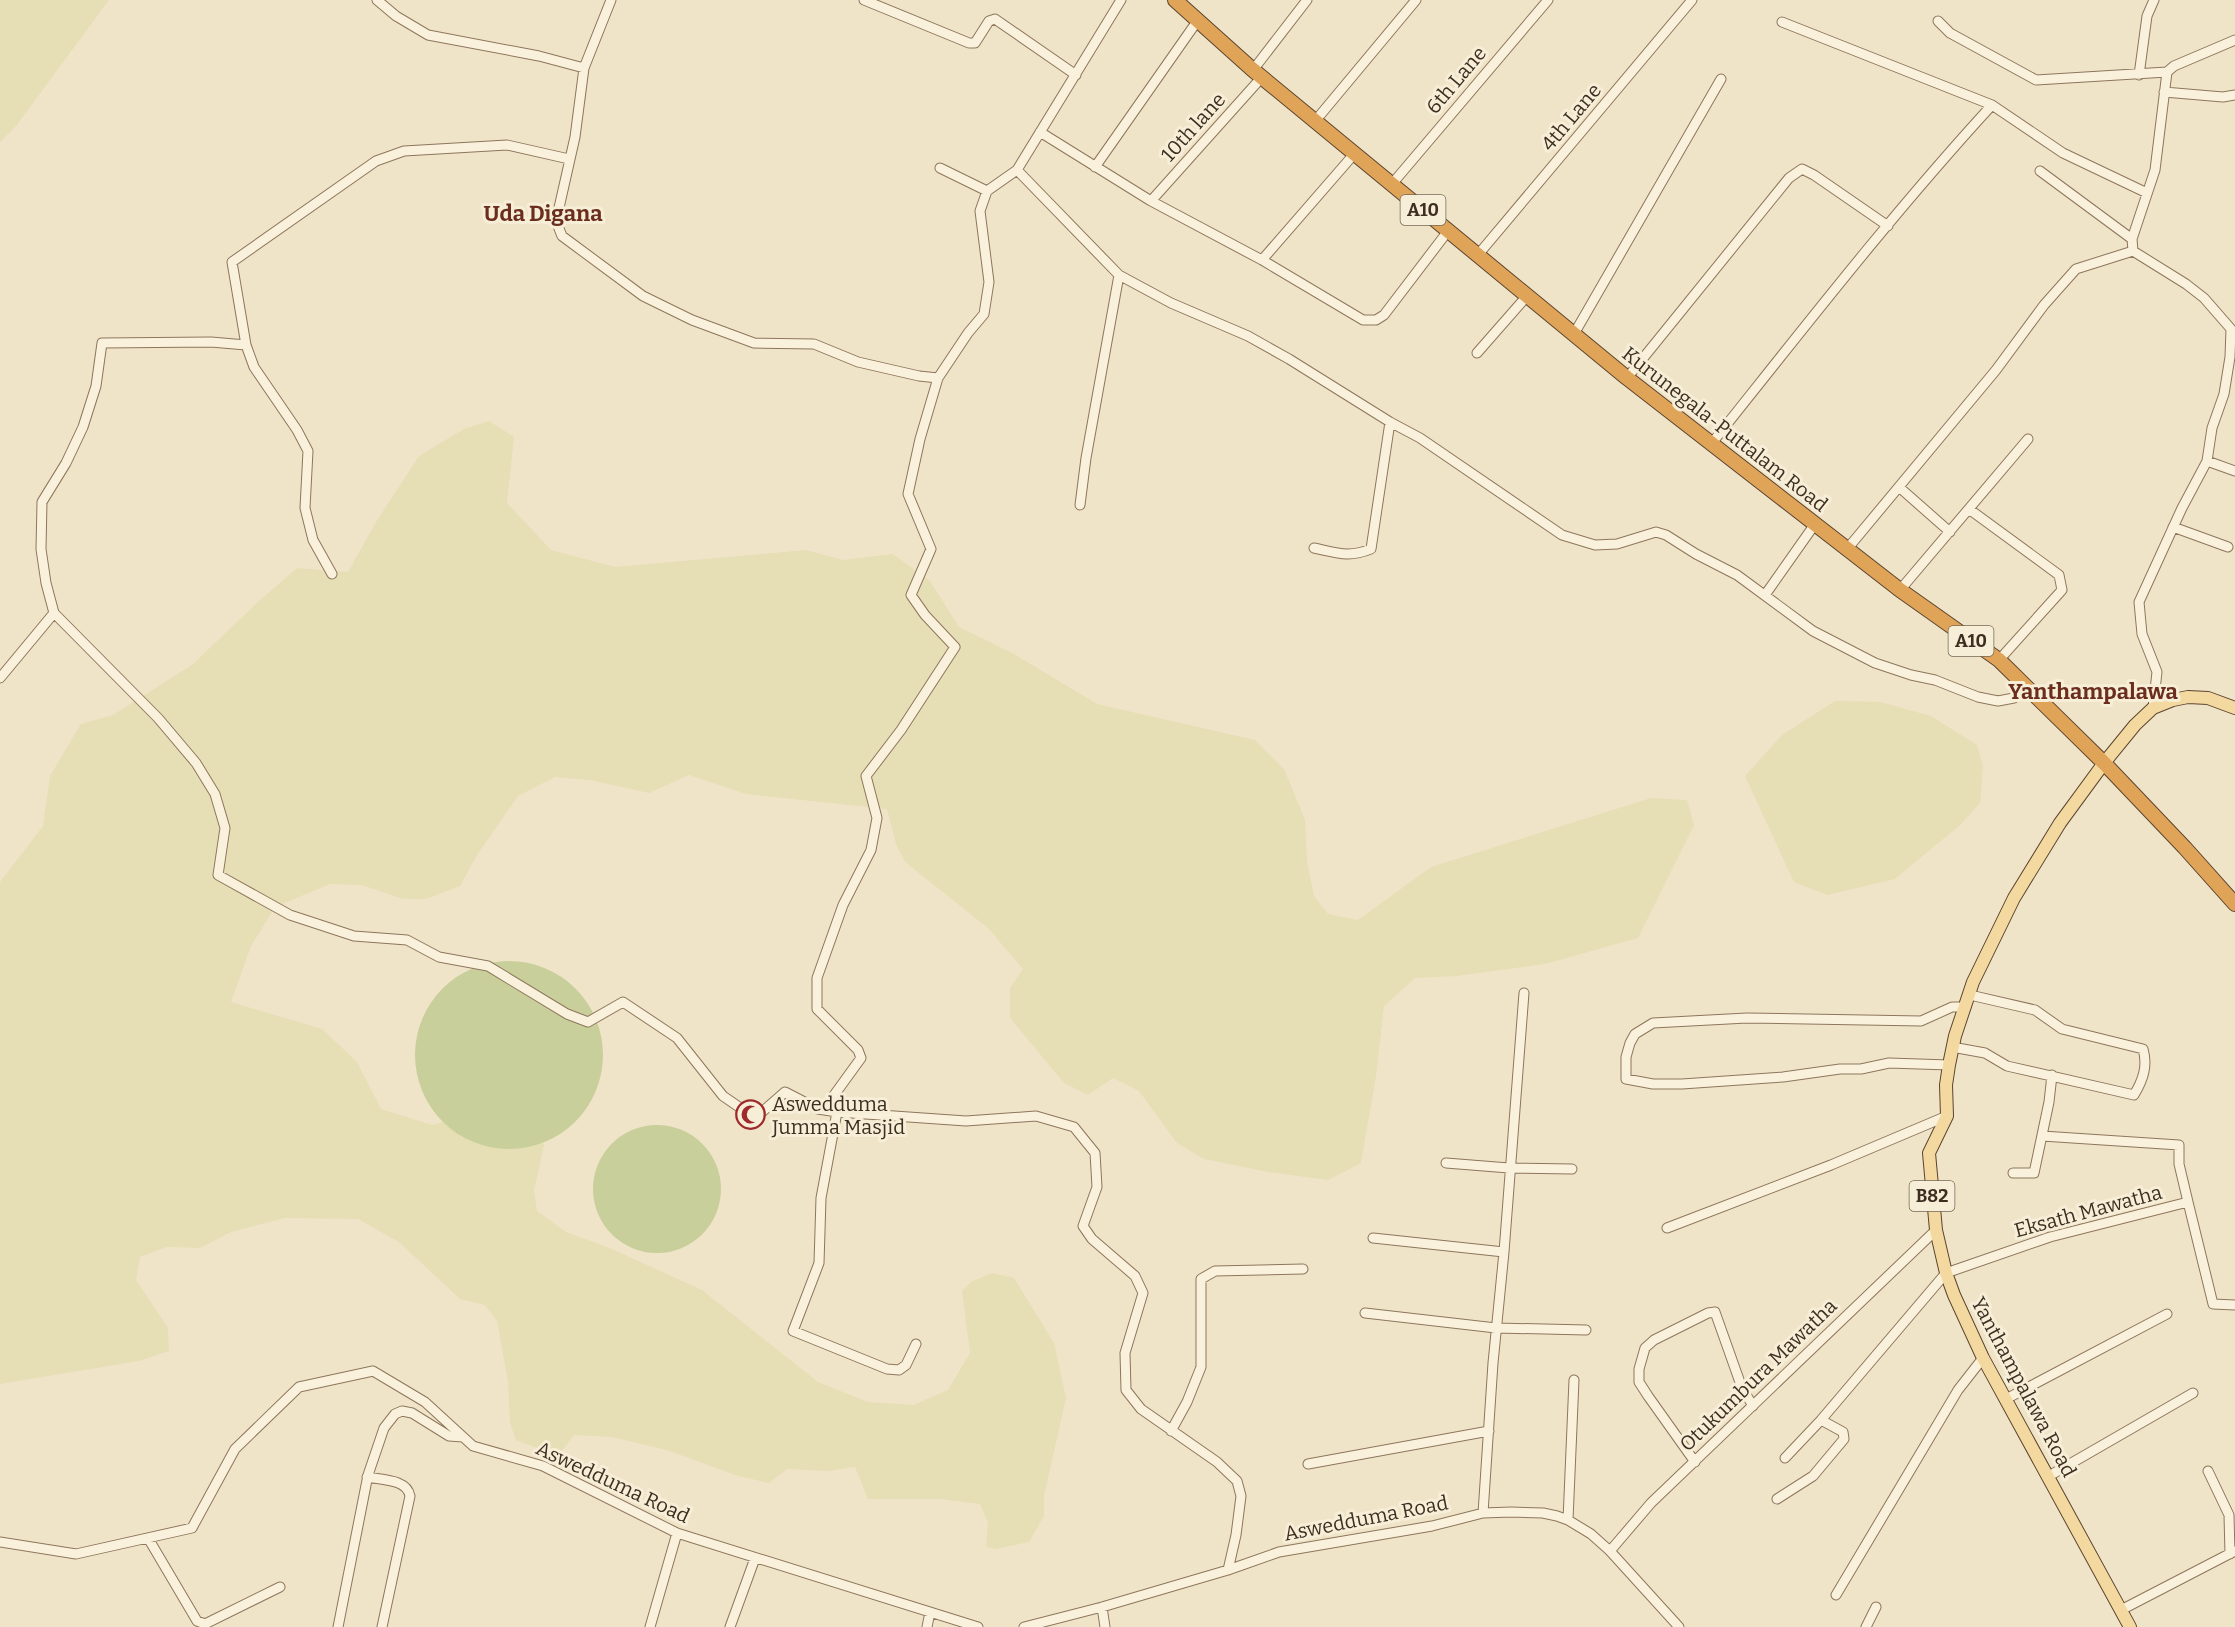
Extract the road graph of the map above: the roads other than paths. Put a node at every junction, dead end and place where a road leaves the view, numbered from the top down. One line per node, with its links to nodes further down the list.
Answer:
1 (376, 0): 15 (street)
2 (611, 0): 15 (street)
3 (864, 0): 18 (street)
4 (1121, 0): 18 (street)
5 (1307, 0): 17 (street, 10th lane)
6 (1416, 0): 24 (street)
7 (1548, 0): 32 (street, 6th Lane)
8 (1692, 0): 40 (street, 4th Lane)
9 (2154, 0): 19 (street)
10 (1184, 3): 11 (highway, Kurunegala-Puttalam Road / A10)
11 (1198, 20): 17 (highway, Kurunegala-Puttalam Road / A10); 28 (street)
12 (1938, 21): 19 (street)
13 (1782, 22): 23 (street)
14 (2235, 40): 16 (street)
15 (584, 68): 27 (street)
16 (2167, 72): 19 (street); 21 (street)
17 (1258, 74): 24 (highway, Kurunegala-Puttalam Road / A10); 35 (street, 10th lane)
18 (1076, 75): 25 (street)
19 (2139, 75)
20 (1720, 79): 45 (street)
21 (2164, 92): 22 (street); 34 (street)
22 (2235, 95)
23 (1992, 105): 34 (street); 36 (street)
24 (1316, 120): 26 (highway, Kurunegala-Puttalam Road / A10)
25 (1040, 132): 28 (street); 30 (street)
26 (1355, 153): 32 (highway, Kurunegala-Puttalam Road / A10); 41 (street)
27 (569, 159): 46 (street); 48 (street)
28 (1095, 167): 35 (street)
29 (940, 168): 33 (street)
30 (1017, 170): 33 (street); 42 (street)
31 (2040, 171): 38 (street)
32 (1392, 184): 37 (highway, Kurunegala-Puttalam Road / A10)
33 (987, 191): 48 (street)
34 (2147, 193): 38 (street)
35 (1151, 201): 41 (street)
36 (1888, 226): 49 (street); 52 (street)
37 (1448, 231): 40 (highway, Kurunegala-Puttalam Road / A10); 41 (street)
38 (2132, 239): 39 (street)
39 (2133, 251): 44 (street); 55 (street)
40 (1477, 256): 43 (highway, Kurunegala-Puttalam Road / A10)
41 (1262, 260)
42 (1119, 275): 50 (street); 56 (street)
43 (1527, 296): 45 (highway, Kurunegala-Puttalam Road / A10); 47 (street)
44 (2233, 328): 53 (street)
45 (1574, 334): 49 (highway, Kurunegala-Puttalam Road / A10)
46 (246, 345): 64 (street); 67 (street)
47 (1477, 353)
48 (938, 378): 81 (street)
49 (1627, 378): 52 (highway, Kurunegala-Puttalam Road / A10)
50 (1390, 422): 62 (street); 66 (street)
51 (2028, 439): 57 (street)
52 (1712, 443): 58 (highway, Kurunegala-Puttalam Road / A10)
53 (2207, 461): 54 (street); 59 (street)
54 (2235, 471)
55 (1899, 487): 60 (street); 63 (street)
56 (1080, 505)
57 (1969, 509): 60 (street); 68 (street)
58 (1815, 524): 63 (highway, Kurunegala-Puttalam Road / A10); 66 (street)
59 (2173, 527): 61 (street); 71 (street)
60 (1950, 532): 65 (street)
61 (2228, 547)
62 (1314, 548)
63 (1848, 548): 65 (highway, Kurunegala-Puttalam Road / A10)
64 (332, 574)
65 (1900, 590): 68 (highway, Kurunegala-Puttalam Road / A10)
66 (1765, 595): 70 (street)
67 (54, 614): 69 (street); 81 (street)
68 (1999, 660): 70 (highway, Kurunegala-Puttalam Road / A10)
69 (0, 678)
70 (2029, 688): 73 (highway, Kurunegala-Puttalam Road / A10)
71 (2154, 708): 72 (main road); 73 (main road, Yanthampalawa Road)
72 (2235, 708)
73 (2104, 763): 74 (highway, Kurunegala-Puttalam Road / A10); 76 (main road, Yanthampalawa Road / B82)
74 (2235, 904)
75 (1524, 993): 85 (street)
76 (1970, 995): 77 (main road, Yanthampalawa Road / B82); 80 (street)
77 (1966, 1007): 78 (main road, Yanthampalawa Road / B82); 79 (street)
78 (1952, 1047): 79 (main road, Yanthampalawa Road / B82); 80 (street)
79 (1949, 1065): 82 (main road, Yanthampalawa Road / B82)
80 (2052, 1075): 83 (street)
81 (837, 1112): 100 (street); 107 (street)
82 (1947, 1116): 89 (street); 90 (main road, Yanthampalawa Road / B82)
83 (2042, 1136): 87 (street); 88 (street)
84 (1446, 1163): 85 (street)
85 (1509, 1168): 86 (street); 92 (street)
86 (1572, 1169)
87 (2013, 1173)
88 (2188, 1202): 94 (street, Eksath Mawatha); 95 (street, Eksath Mawatha)
89 (1667, 1228)
90 (1936, 1230): 94 (main road, Yanthampalawa Road / B82); 105 (street, Otukumbura Mawatha)
91 (1373, 1238): 92 (street)
92 (1504, 1252): 98 (street)
93 (1303, 1269): 107 (street)
94 (1946, 1273): 101 (main road, Yanthampalawa Road / B82); 106 (street)
95 (2235, 1305)
96 (1365, 1313): 98 (street)
97 (2168, 1314): 104 (street)
98 (1496, 1328): 99 (street); 108 (street)
99 (1586, 1330)
100 (916, 1344)
101 (1983, 1358): 104 (main road, Yanthampalawa Road / B82); 127 (street)
102 (1575, 1380): 118 (street)
103 (2193, 1392): 114 (street)
104 (2006, 1399): 114 (main road, Yanthampalawa Road / B82)
105 (1753, 1406): 111 (street, Otukumbura Mawatha); 111 (street)
106 (1821, 1420): 110 (street); 116 (street)
107 (1171, 1431): 125 (street)
108 (1489, 1431): 112 (street); 117 (street)
109 (463, 1437): 115 (street); 119 (street, Aswedduma Road); 120 (street, Aswedduma Road)
110 (1785, 1458)
111 (1695, 1462): 122 (street, Otukumbura Mawatha)
112 (1308, 1464)
113 (2208, 1471): 123 (street)
114 (2049, 1476): 130 (main road, Yanthampalawa Road / B82)
115 (368, 1477): 132 (street); 133 (street)
116 (1777, 1499)
117 (1483, 1513): 118 (street, Aswedduma Road); 125 (street, Aswedduma Road)
118 (1568, 1520): 122 (street, Aswedduma Road)
119 (677, 1533): 131 (street, Aswedduma Road); 134 (street)
120 (148, 1538): 121 (street, Aswedduma Road); 126 (street)
121 (0, 1542)
122 (1610, 1551): 140 (street, Aswedduma Road)
123 (2233, 1553): 130 (street)
124 (754, 1561): 135 (street)
125 (1228, 1570): 128 (street, Aswedduma Road)
126 (280, 1587)
127 (1836, 1595)
128 (1102, 1607): 138 (street, Aswedduma Road); 139 (street)
129 (1876, 1607): 141 (street)
130 (2121, 1610): 142 (main road, Yanthampalawa Road / B82)
131 (930, 1612): 136 (street); 137 (street, Aswedduma Road)
132 (338, 1627)
133 (382, 1627)
134 (650, 1627)
135 (730, 1627)
136 (927, 1627)
137 (978, 1627)
138 (1024, 1627)
139 (1105, 1627)
140 (1679, 1627)
141 (1866, 1627)
142 (2130, 1627)

